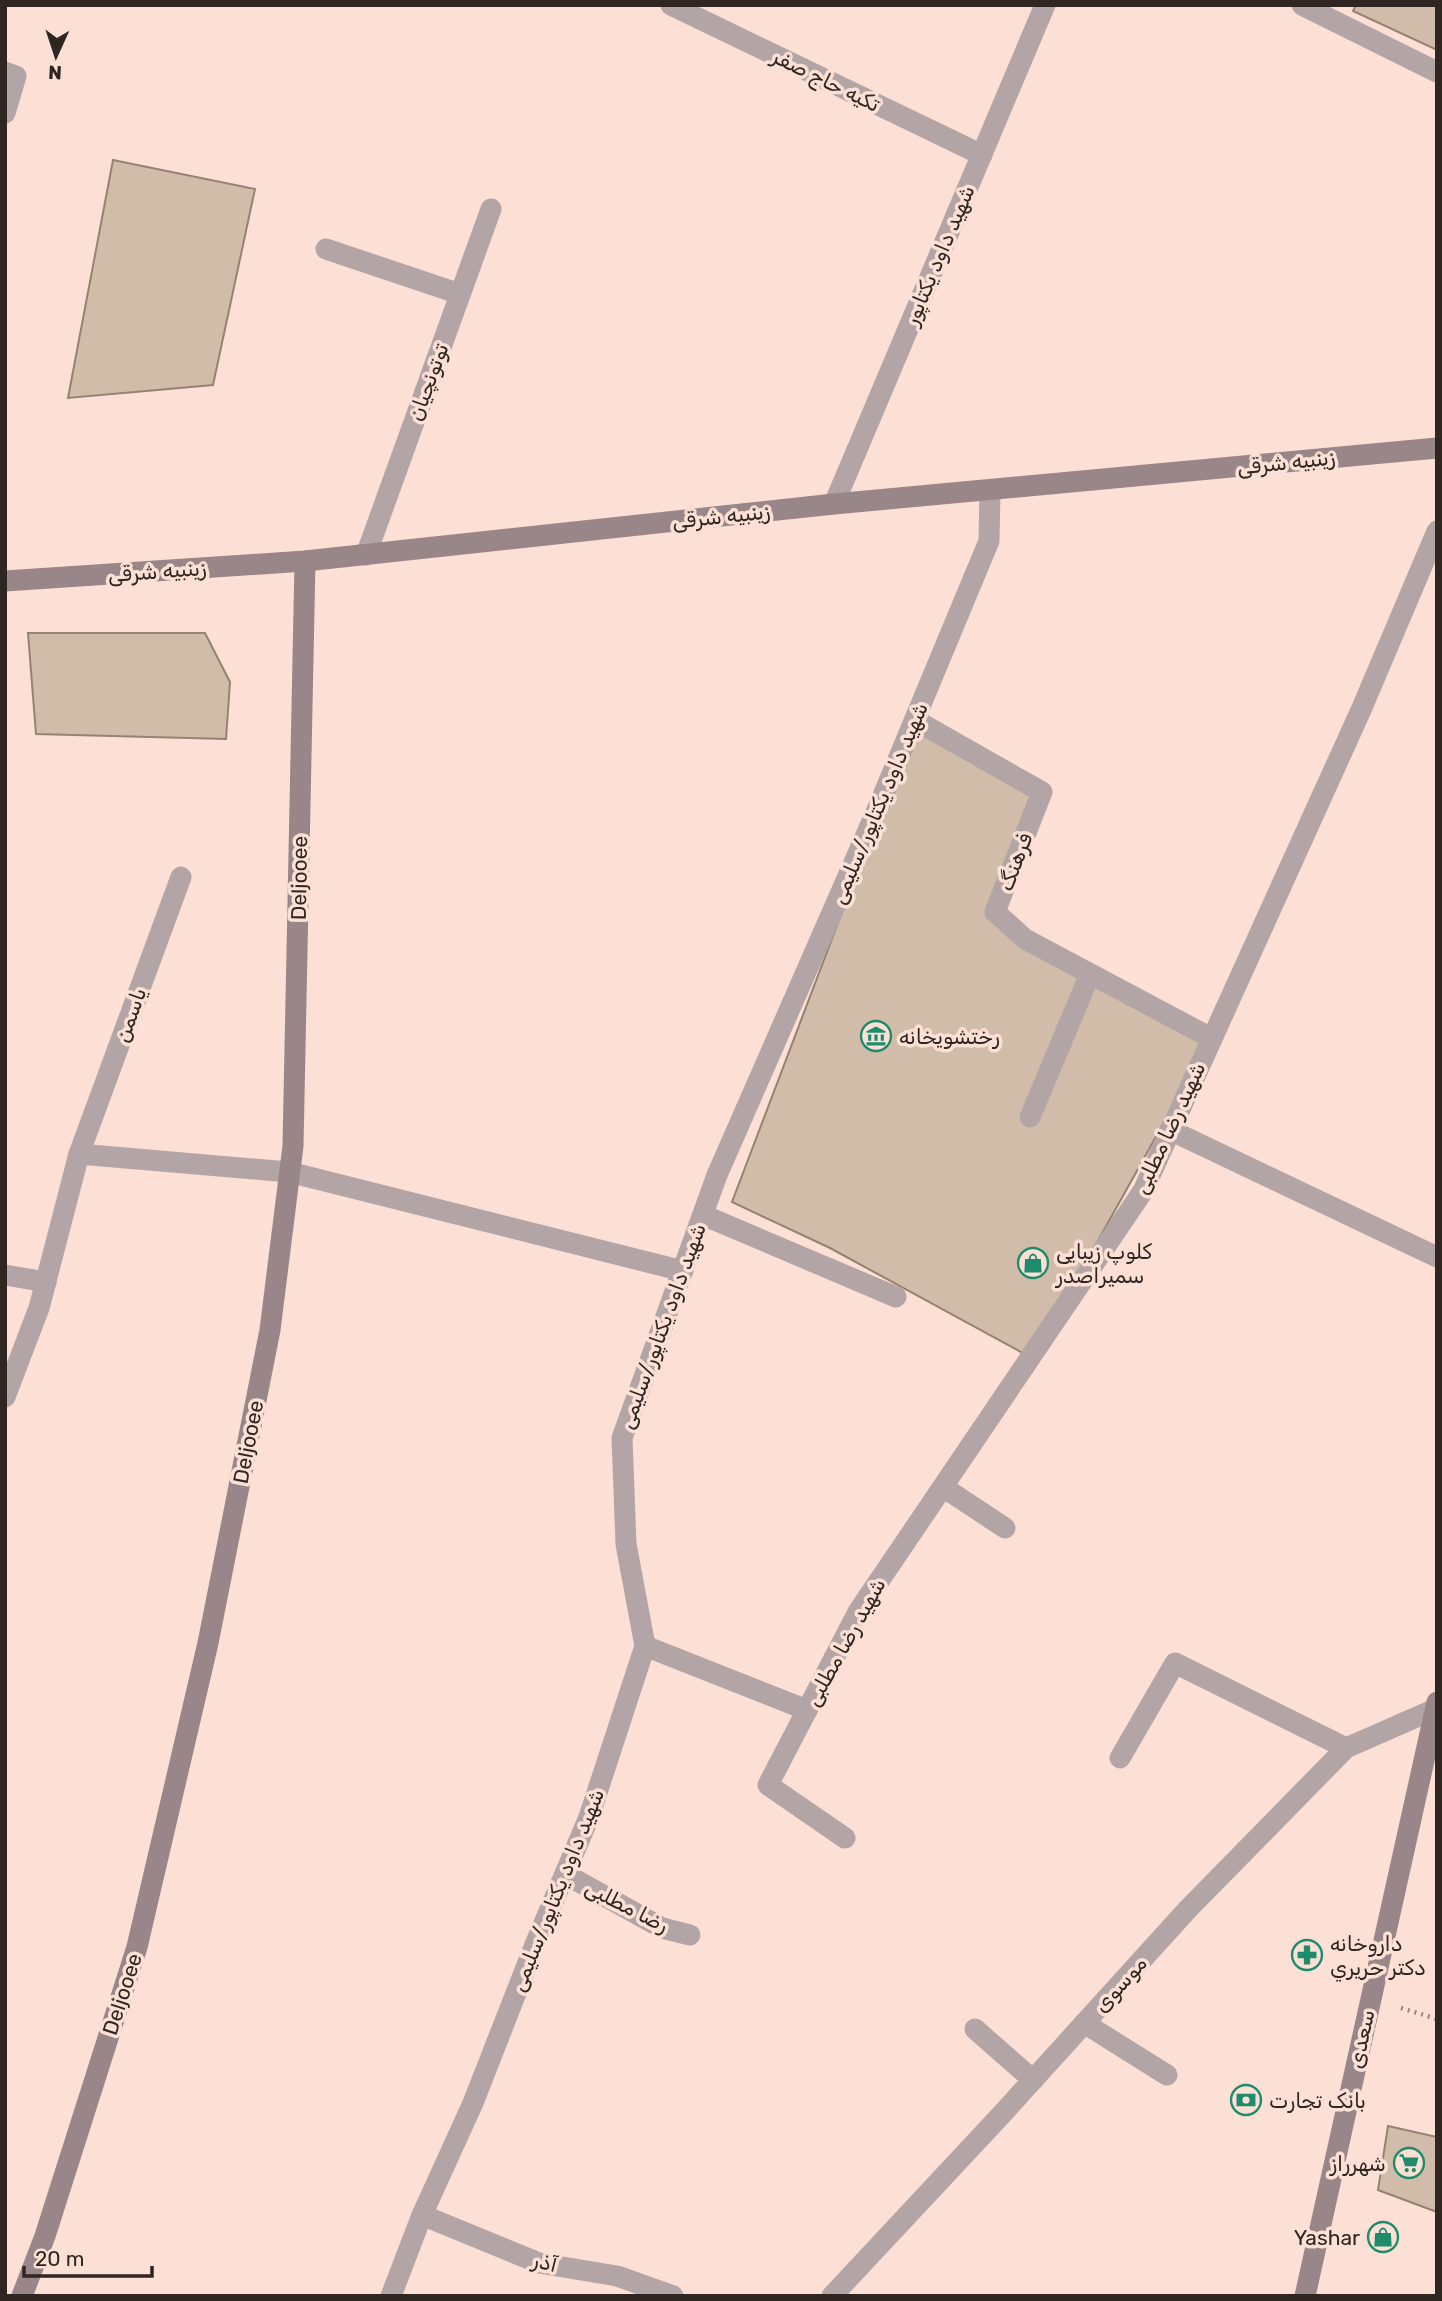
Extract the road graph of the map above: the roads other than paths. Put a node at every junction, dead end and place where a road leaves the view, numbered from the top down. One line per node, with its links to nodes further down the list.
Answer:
1 (671, 5): 7 (street, تکیه حاج صفر)
2 (1045, 5): 7 (street, شهید داود یکتاپور)
3 (1303, 5): 5 (street)
4 (5, 72): 6 (street)
5 (1437, 72)
6 (5, 113)
7 (982, 155): 13 (street, شهید داود یکتاپور)
8 (491, 209): 10 (street, توتونچیان)
9 (326, 249): 10 (street)
10 (460, 294): 15 (street, توتونچیان)
11 (1437, 448): 12 (main road, زینبیه شرقی)
12 (990, 491): 13 (main road, زینبیه شرقی); 18 (street, شهید داود یکتاپور/سلیمی)
13 (834, 504): 15 (main road, زینبیه شرقی)
14 (1437, 531): 21 (street, شهید رضا مطلبی)
15 (366, 555): 16 (main road, زینبیه شرقی)
16 (305, 561): 17 (main road, زینبیه شرقی); 25 (main road, Deljooee)
17 (5, 581)
18 (915, 720): 20 (street, فرهنگ); 26 (street, شهید داود یکتاپور/سلیمی)
19 (181, 877): 24 (street, یاسمن)
20 (1090, 974): 21 (street, فرهنگ); 22 (street)
21 (1211, 1038): 23 (street, شهید رضا مطلبی)
22 (1030, 1117)
23 (1170, 1130): 27 (street); 33 (street, شهید رضا مطلبی)
24 (79, 1154): 25 (street); 30 (street, یاسمن)
25 (289, 1172): 28 (street); 48 (main road, Deljooee)
26 (703, 1215): 28 (street, شهید داود یکتاپور/سلیمی); 31 (street)
27 (1437, 1257)
28 (682, 1270): 35 (street, شهید داود یکتاپور/سلیمی)
29 (5, 1275): 30 (street)
30 (46, 1282): 32 (street, یاسمن)
31 (896, 1297)
32 (5, 1397)
33 (943, 1487): 34 (street); 37 (street, شهید رضا مطلبی)
34 (1005, 1528)
35 (645, 1646): 37 (street); 41 (street, شهید داود یکتاپور/سلیمی)
36 (1436, 1705): 38 (street, موسوی); 52 (main road, سعدی)
37 (807, 1710): 40 (street, شهید رضا مطلبی)
38 (1346, 1748): 39 (street); 43 (street, موسوی)
39 (1120, 1758)
40 (845, 1838)
41 (565, 1874): 42 (street, رضا مطلبی); 47 (street, شهید داود یکتاپور/سلیمی)
42 (690, 1935)
43 (1084, 2023): 45 (street); 46 (street, موسوی)
44 (975, 2029): 46 (street)
45 (1167, 2076)
46 (1033, 2080): 51 (street, موسوی)
47 (422, 2215): 49 (street, شهید داود یکتاپور/سلیمی); 50 (street, آذر)
48 (22, 2296)
49 (391, 2296)
50 (673, 2296)
51 (832, 2296)
52 (1306, 2296)

